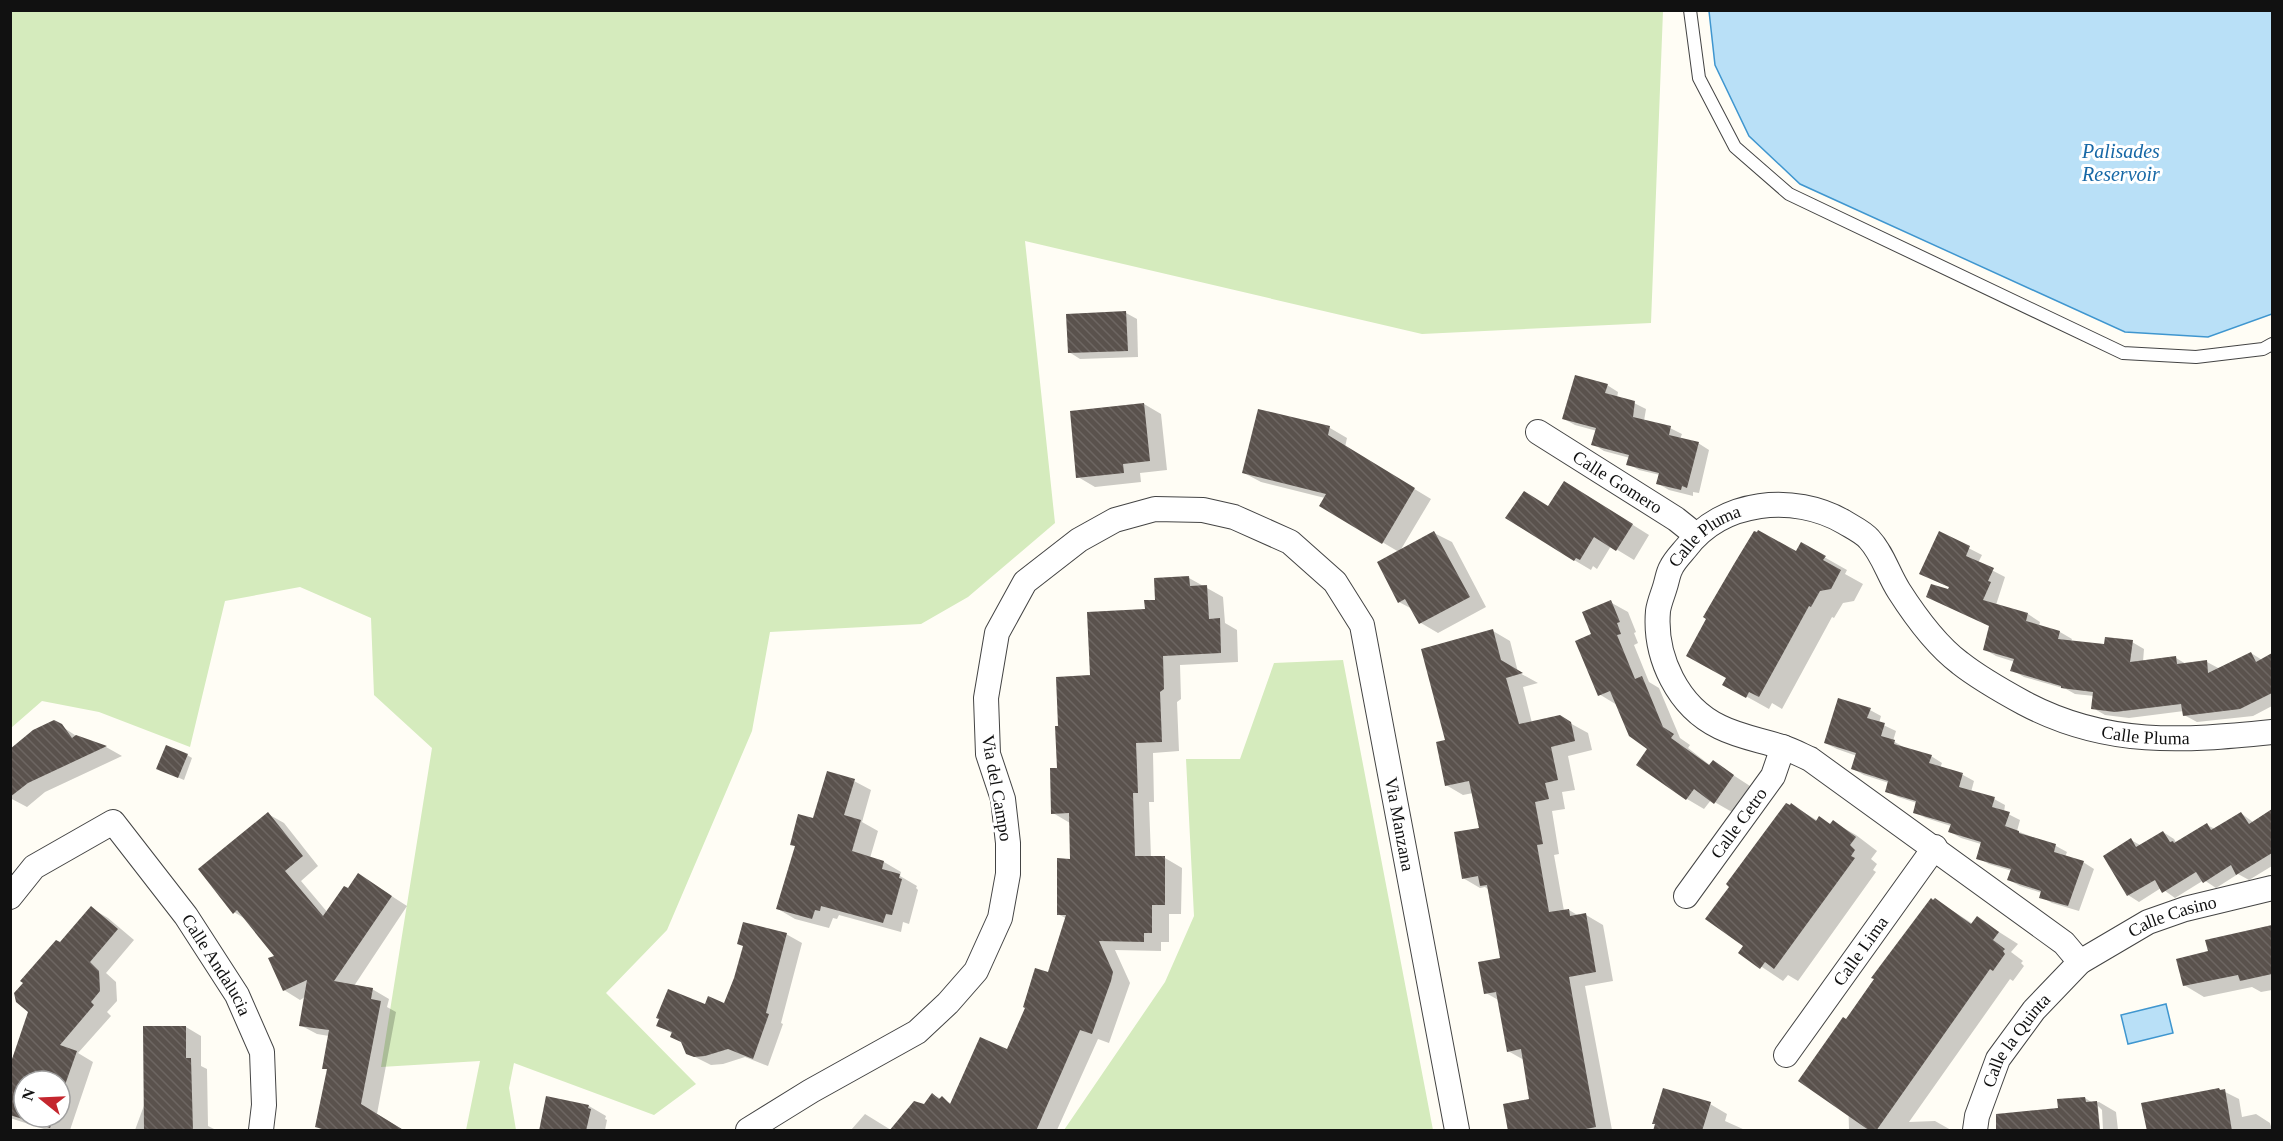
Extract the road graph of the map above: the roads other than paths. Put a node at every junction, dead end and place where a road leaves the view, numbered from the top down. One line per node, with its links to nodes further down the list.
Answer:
1 (1690, 10): 2 (lane)
2 (2272, 344)
3 (1538, 432): 4 (street, Calle Gomero)
4 (1696, 535): 6 (street, Calle Pluma); 7 (street, Calle Pluma)
5 (1290, 542): 15 (street, Via del Campo); 16 (street, Via Manzana)
6 (2272, 732)
7 (1783, 747): 8 (street, Calle Pluma); 10 (street, Calle Cetro)
8 (1935, 847): 12 (street, Calle Pluma); 13 (street, Calle Lima)
9 (2272, 888): 12 (street, Calle Casino)
10 (1686, 896)
11 (10, 897): 14 (street, Calle Andalucia)
12 (2080, 963): 17 (street, Calle la Quinta)
13 (1786, 1055)
14 (261, 1131)
15 (748, 1131)
16 (1457, 1131)
17 (1975, 1131)

